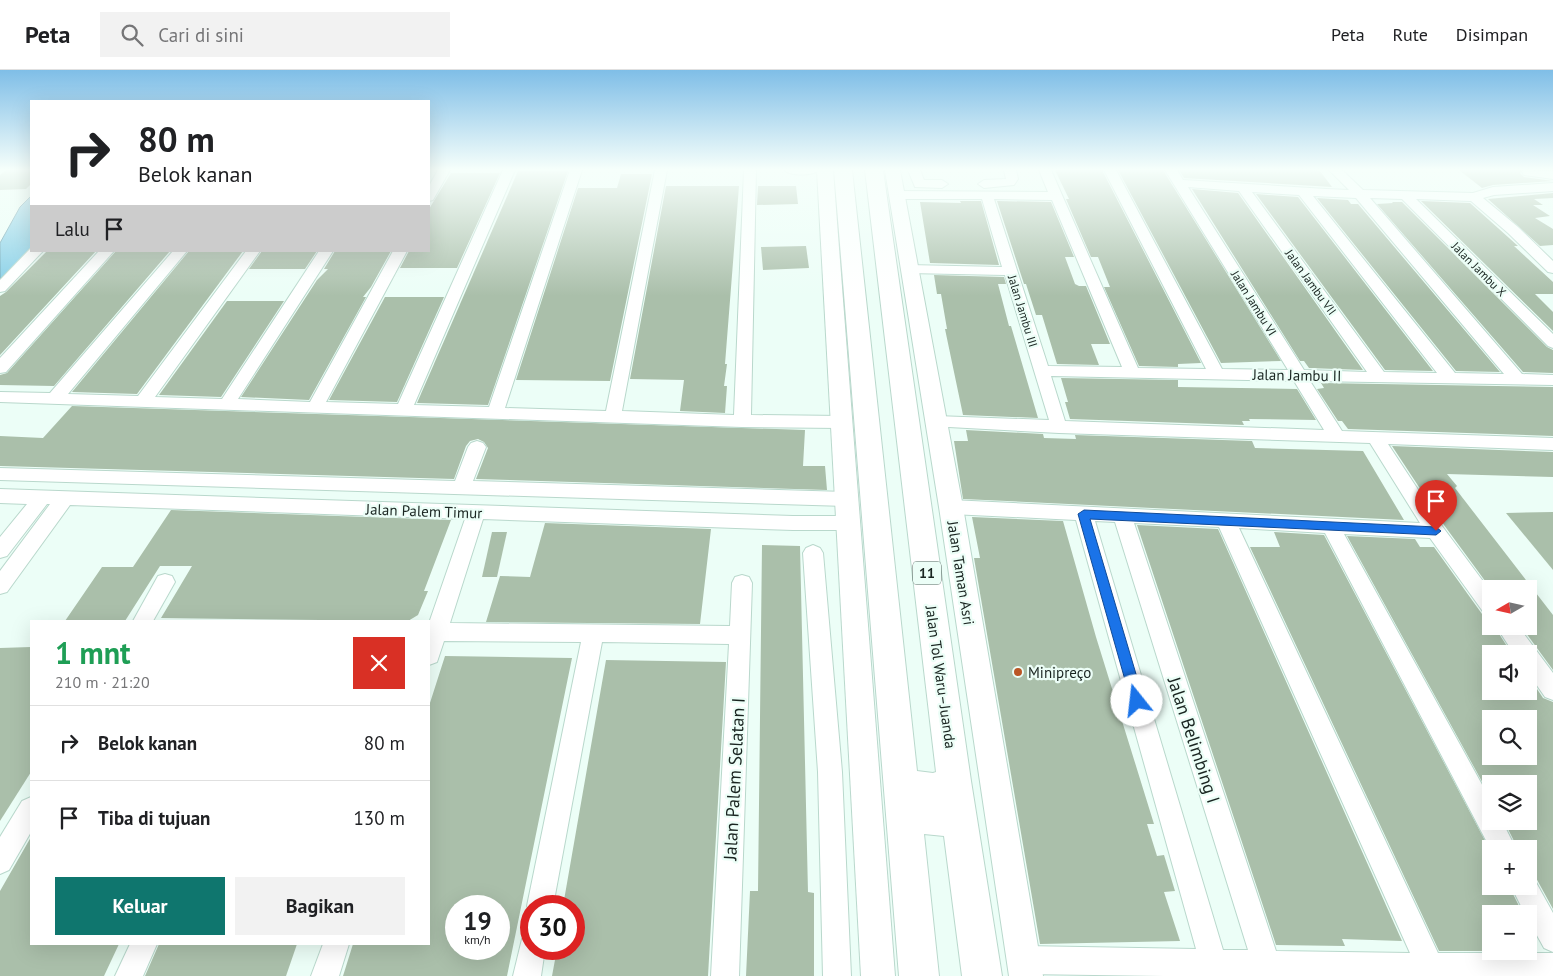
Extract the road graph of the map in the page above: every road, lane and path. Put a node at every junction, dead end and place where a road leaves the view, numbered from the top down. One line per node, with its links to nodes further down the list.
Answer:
1 (491, 212): 45 (street)
2 (562, 212): 46 (street)
3 (653, 212): 47 (street)
4 (749, 212): 48 (street)
5 (828, 212): 49 (main road)
6 (847, 212): 87 (highway)
7 (900, 212): 86 (highway, Jalan Tol Waru–Juanda / 11)
8 (901, 212): 26 (main road, Jalan Taman Asri)
9 (992, 212): 28 (street, Jalan Jambu III)
10 (1063, 212): 33 (street)
11 (1132, 212): 34 (street)
12 (1197, 212): 35 (street, Jalan Jambu VI)
13 (1260, 212): 36 (street, Jalan Jambu VII)
14 (1319, 212): 37 (street)
15 (1376, 212): 38 (street)
16 (1422, 212): 30 (street, Jalan Jambu X)
17 (1491, 212): 18 (street)
18 (1513, 230): 25 (street); 27 (street)
19 (35, 252): 29 (street)
20 (106, 252): 31 (street)
21 (179, 252): 41 (street)
22 (252, 252): 42 (street)
23 (325, 252): 43 (street)
24 (399, 252): 44 (street)
25 (1553, 254)
26 (908, 269): 28 (street); 50 (main road, Jalan Taman Asri)
27 (1553, 269)
28 (1011, 271): 32 (street, Jalan Jambu III)
29 (0, 288)
30 (1553, 343)
31 (0, 368)
32 (1042, 371): 33 (street, Jalan Jambu II); 51 (street, Jalan Jambu III)
33 (1132, 372): 34 (street, Jalan Jambu II)
34 (1217, 374): 35 (street, Jalan Jambu II)
35 (1298, 376): 36 (street, Jalan Jambu II); 52 (street, Jalan Jambu VI)
36 (1379, 377): 37 (street, Jalan Jambu II)
37 (1450, 378): 38 (street, Jalan Jambu II)
38 (1518, 379): 39 (street, Jalan Jambu II)
39 (1553, 380)
40 (0, 397): 41 (street)
41 (55, 398): 42 (street)
42 (143, 401): 43 (street)
43 (227, 404): 44 (street)
44 (316, 407): 45 (street)
45 (404, 410): 46 (street)
46 (495, 413): 47 (street)
47 (613, 417): 48 (street)
48 (742, 421): 49 (street)
49 (841, 422): 64 (main road)
50 (936, 422): 51 (street); 63 (main road, Jalan Taman Asri)
51 (1059, 427): 52 (street)
52 (1337, 437): 53 (street)
53 (1375, 437): 54 (street); 70 (street)
54 (1553, 444)
55 (477, 447): 58 (street)
56 (0, 474): 57 (street, Jalan Palem Timur)
57 (288, 483): 58 (street, Jalan Palem Timur); 62 (street)
58 (461, 488): 64 (street, Jalan Palem Timur)
59 (0, 496): 60 (street, Jalan Palem Timur)
60 (42, 497): 61 (street, Jalan Palem Timur); 71 (street)
61 (65, 498): 62 (street, Jalan Palem Timur); 75 (street)
62 (272, 506): 65 (street, Jalan Palem Timur)
63 (950, 507): 66 (street); 101 (main road, Jalan Taman Asri)
64 (848, 511): 65 (street, Jalan Palem Timur); 85 (main road)
65 (476, 512): 78 (street)
66 (1084, 514): 67 (street); 102 (street)
67 (1122, 516): 68 (street); 99 (street, Jalan Belimbing I)
68 (1226, 521): 69 (street); 100 (street)
69 (1331, 527): 70 (street); 91 (street)
70 (1436, 531): 76 (street)
71 (0, 551)
72 (813, 553): 84 (street)
73 (166, 582): 77 (street)
74 (742, 583): 80 (street, Jalan Palem Selatan I)
75 (0, 586)
76 (1482, 595)
77 (144, 620)
78 (433, 632): 79 (street); 81 (street)
79 (593, 633): 80 (street); 93 (street)
80 (740, 635): 108 (street, Jalan Palem Selatan I)
81 (430, 650)
82 (1537, 669): 83 (street)
83 (1553, 690)
84 (830, 772): 85 (street); 109 (street)
85 (865, 772): 110 (main road)
86 (954, 781): 87 (highway); 90 (highway, Jalan Tol Waru–Juanda / 11)
87 (901, 782): 89 (highway)
88 (30, 811): 92 (street)
89 (904, 820): 90 (highway); 111 (highway)
90 (960, 824): 112 (highway, Jalan Tol Waru–Juanda / 11)
91 (1499, 840)
92 (0, 861)
93 (542, 895)
94 (1529, 895): 95 (street)
95 (1553, 939)
96 (144, 945): 105 (street)
97 (336, 945): 106 (street)
98 (530, 960): 107 (street)
99 (1266, 963): 102 (street); 104 (street)
100 (1430, 966): 103 (street); 104 (street)
101 (1025, 968): 102 (street)
102 (1215, 969)
103 (1538, 970)
104 (1373, 971)
105 (129, 976)
106 (326, 976)
107 (527, 976)
108 (725, 976)
109 (837, 976)
110 (878, 976)
111 (919, 976)
112 (982, 976)

